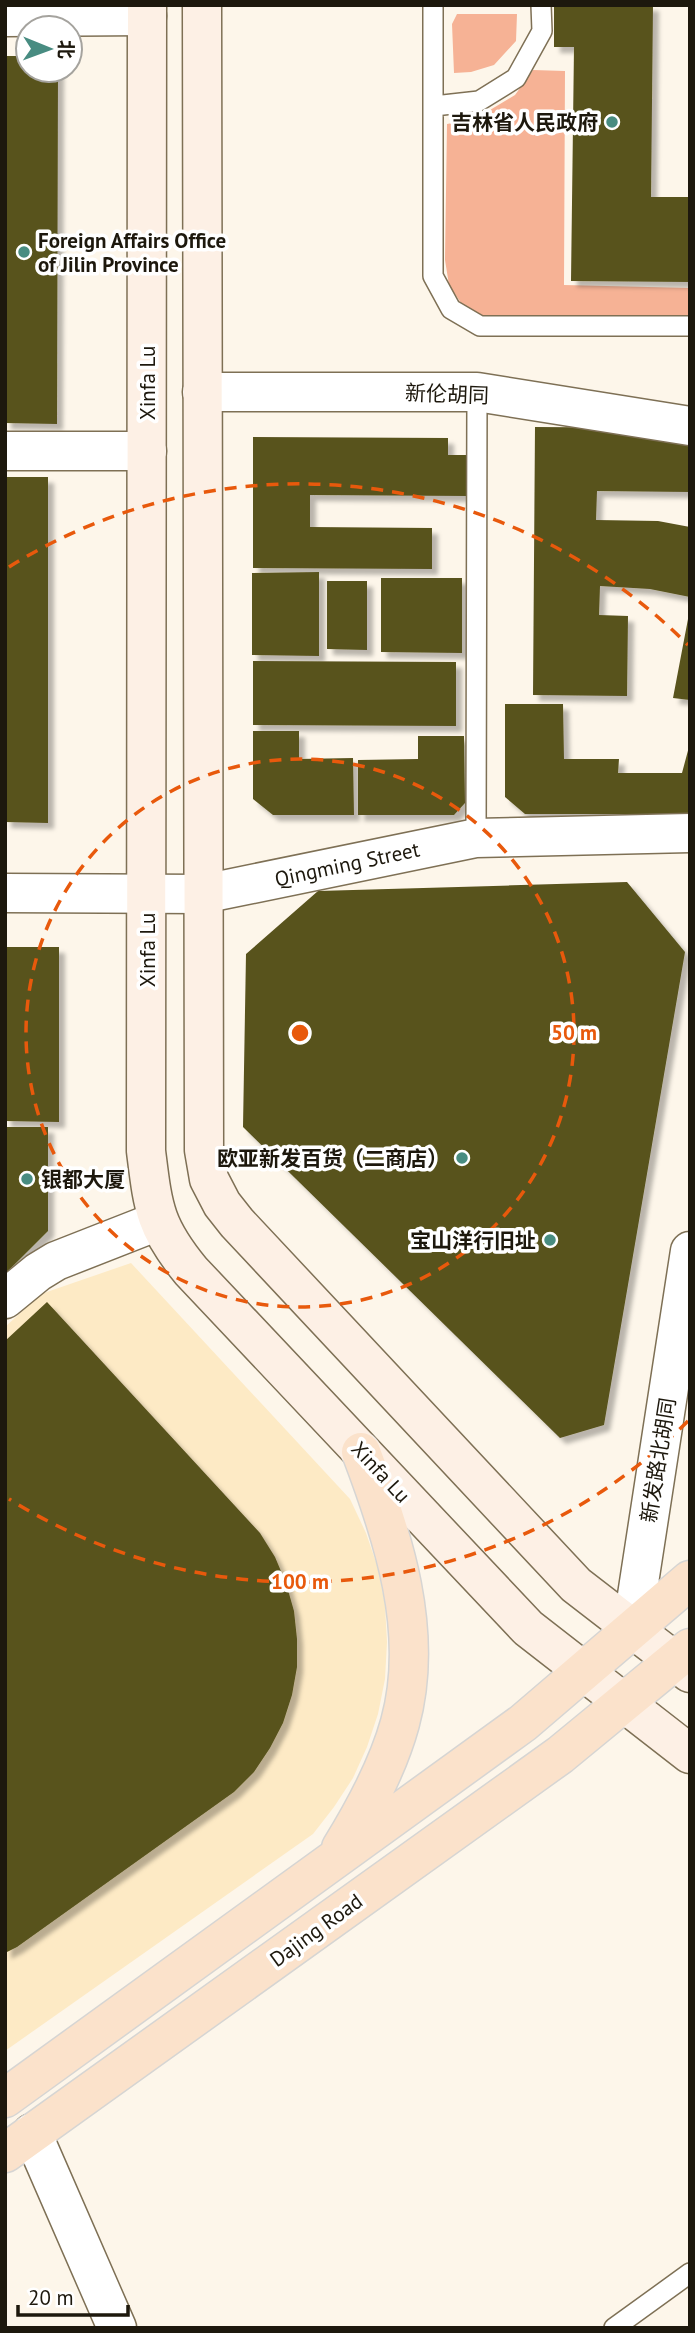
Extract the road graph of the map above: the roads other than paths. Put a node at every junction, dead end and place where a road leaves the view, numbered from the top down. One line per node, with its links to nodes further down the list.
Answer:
1 (202, 5): 8 (main road)
2 (433, 5): 6 (lane)
3 (541, 5): 6 (lane)
4 (147, 11): 5 (street); 12 (main road, Xinfa Lu)
5 (5, 17)
6 (434, 106): 7 (lane)
7 (690, 326)
8 (202, 392): 9 (street, 新伦胡同); 17 (main road)
9 (477, 392): 10 (street, 新伦胡同); 14 (lane)
10 (690, 426)
11 (5, 451): 12 (street)
12 (147, 451): 16 (main road, Xinfa Lu)
13 (690, 833): 14 (street, Qingming Street)
14 (476, 838): 17 (street, Qingming Street)
15 (5, 893): 16 (street, Qingming Street)
16 (147, 894): 17 (street, Qingming Street); 18 (main road, Xinfa Lu)
17 (203, 894): 23 (main road)
18 (158, 1221): 20 (street); 21 (main road, Xinfa Lu)
19 (690, 1251): 23 (street, 新发路北胡同)
20 (5, 1299)
21 (361, 1451): 25 (main road, Xinfa Lu); 28 (main road)
22 (690, 1580): 23 (main road)
23 (632, 1628): 24 (main road); 25 (main road)
24 (686, 1659): 26 (main road, Dajing Road)
25 (584, 1670): 26 (main road, Xinfa Lu); 28 (main road)
26 (624, 1703): 27 (main road, Xinfa Lu); 30 (main road, Dajing Road)
27 (690, 1754)
28 (334, 1860): 29 (main road)
29 (5, 2098)
30 (19, 2143): 32 (street)
31 (690, 2273): 33 (lane)
32 (117, 2328)
33 (614, 2328)

